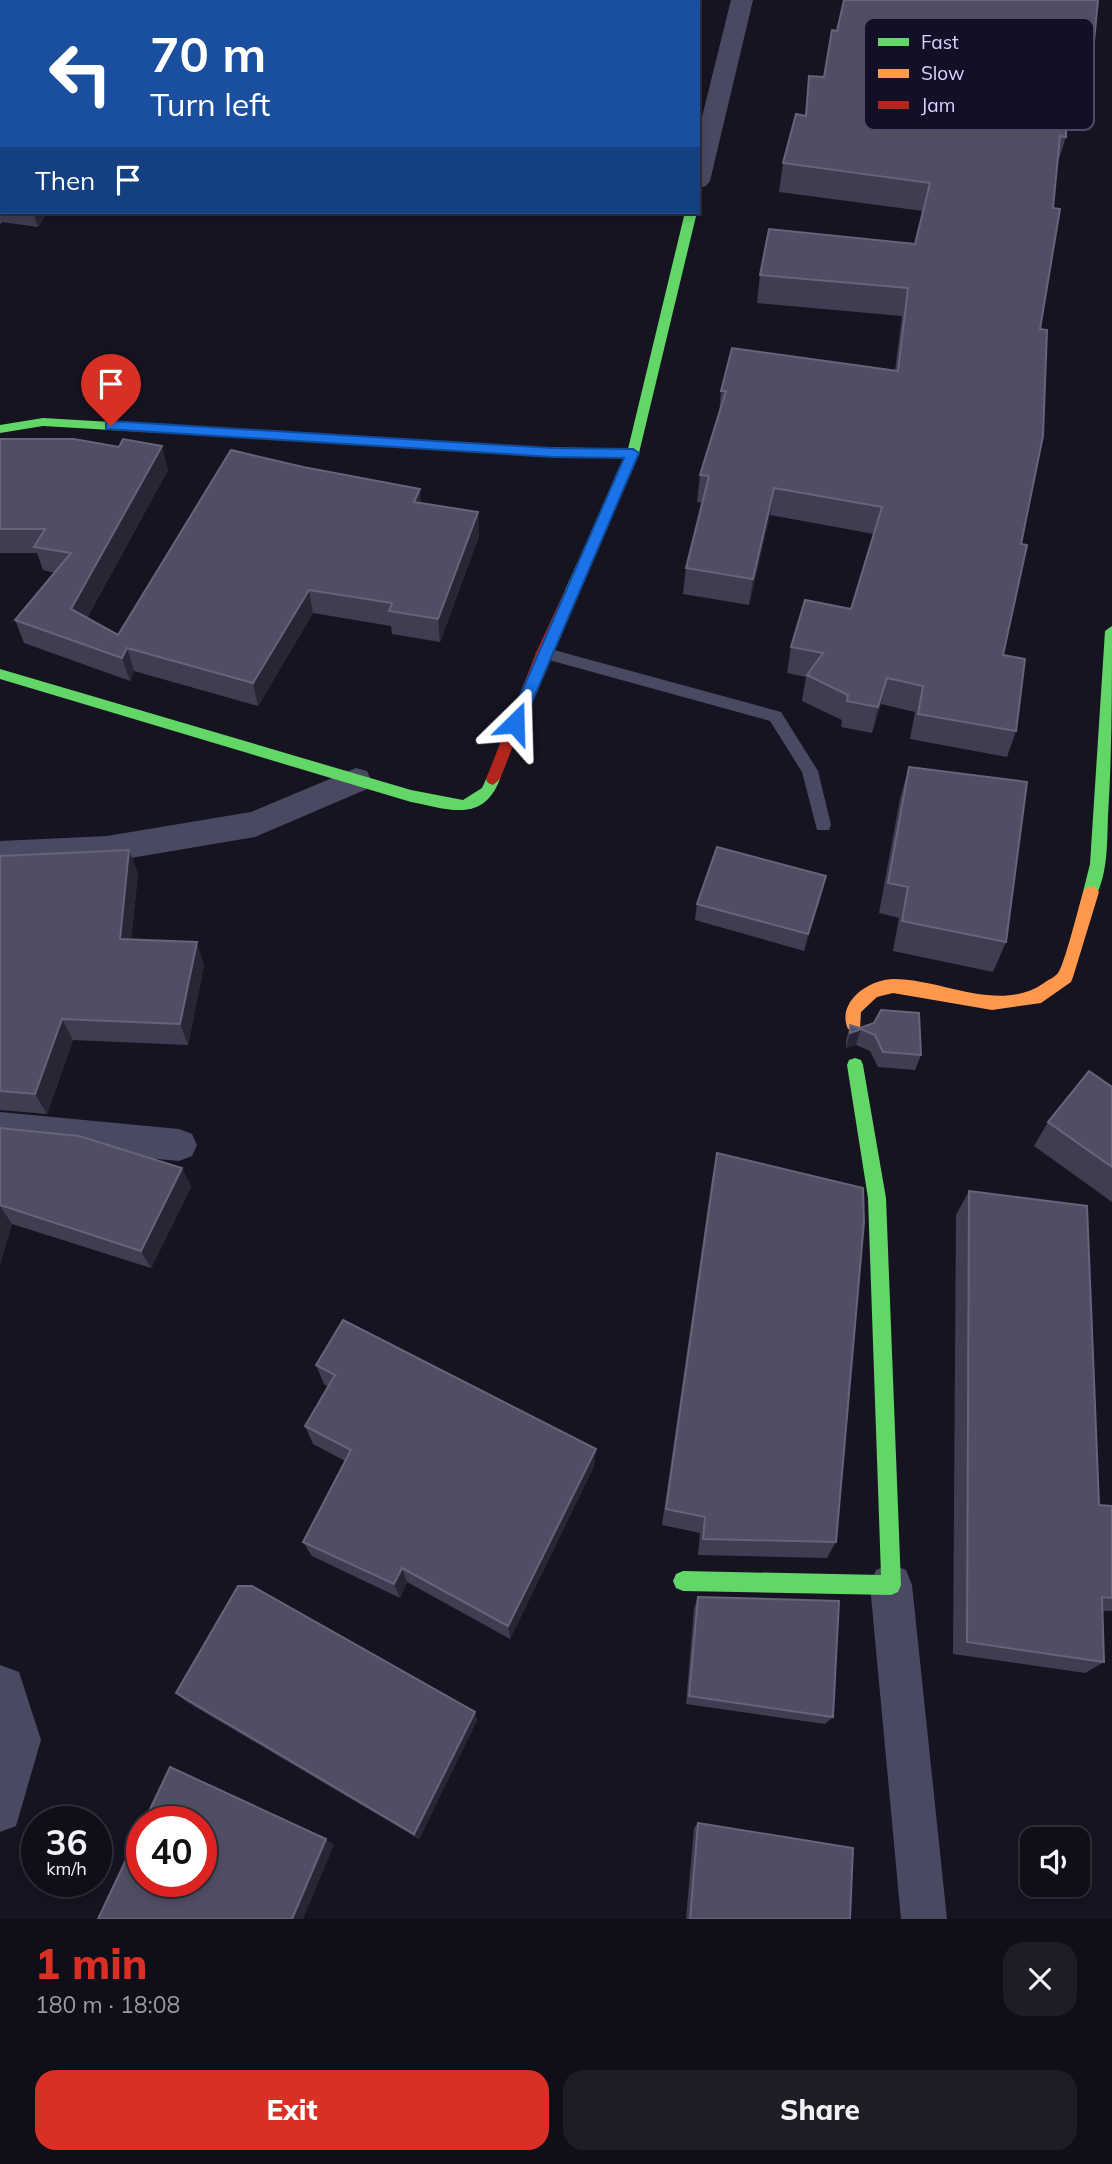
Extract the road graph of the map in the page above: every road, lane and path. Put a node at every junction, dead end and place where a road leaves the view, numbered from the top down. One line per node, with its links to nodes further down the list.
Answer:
1 (742, 0): 2 (street)
2 (700, 173)
3 (691, 214): 5 (street)
4 (0, 429): 5 (street)
5 (633, 453): 7 (street)
6 (1112, 631): 8 (street)
7 (543, 653): 10 (street); 11 (lane)
8 (1111, 670): 13 (street)
9 (0, 674): 10 (street)
10 (356, 779): 12 (street)
11 (823, 825)
12 (0, 853)
13 (1105, 866): 14 (street)
14 (853, 1024)
15 (855, 1065): 19 (street)
16 (0, 1128): 17 (street)
17 (178, 1145)
18 (683, 1581): 19 (street)
19 (891, 1585): 22 (street)
20 (0, 1686): 21 (street)
21 (0, 1810)
22 (924, 1919)

